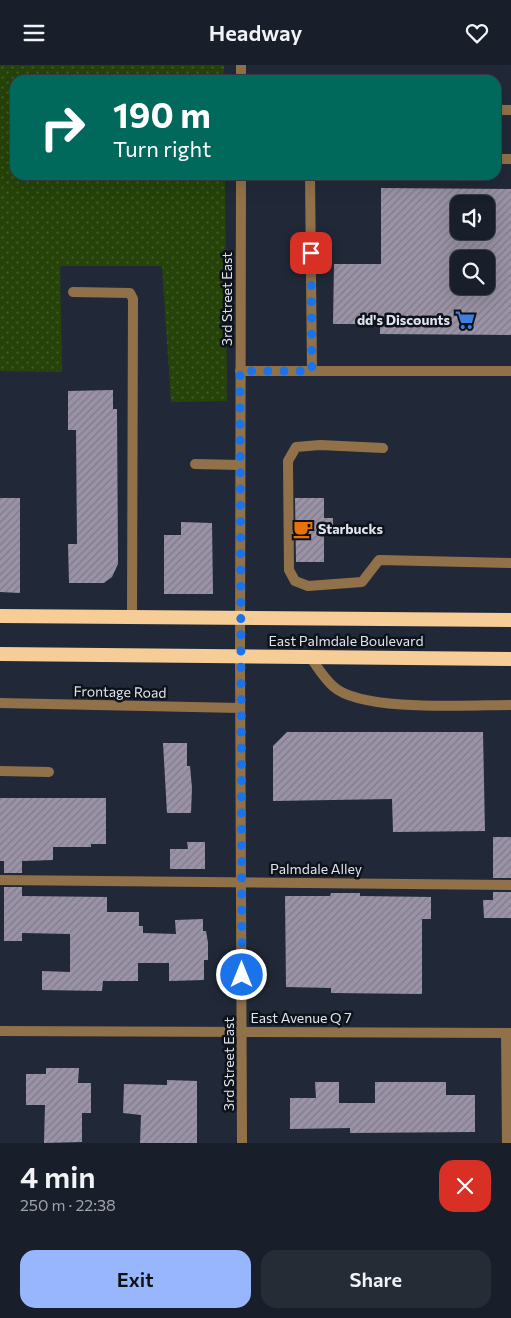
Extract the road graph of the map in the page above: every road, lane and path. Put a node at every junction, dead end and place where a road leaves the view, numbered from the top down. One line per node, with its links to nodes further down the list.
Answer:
1 (241, 180): 4 (street, 3rd Street East)
2 (310, 180): 5 (street)
3 (73, 292): 12 (street)
4 (240, 371): 5 (street); 9 (street, 3rd Street East)
5 (312, 371): 6 (street)
6 (511, 371)
7 (382, 447): 10 (street)
8 (194, 464): 9 (street)
9 (240, 465): 13 (street, 3rd Street East)
10 (511, 563)
11 (0, 616): 12 (highway, East Palmdale Boulevard)
12 (132, 617): 13 (highway, East Palmdale Boulevard)
13 (240, 619): 14 (highway, East Palmdale Boulevard); 16 (street, 3rd Street East)
14 (511, 620)
15 (0, 655): 16 (highway, East Palmdale Boulevard)
16 (240, 657): 17 (highway, East Palmdale Boulevard); 21 (street, 3rd Street East)
17 (310, 657): 18 (highway, East Palmdale Boulevard); 20 (street)
18 (511, 659)
19 (0, 703): 21 (street, Frontage Road)
20 (511, 705)
21 (240, 708): 25 (street, 3rd Street East)
22 (0, 771): 23 (street)
23 (49, 772)
24 (0, 880): 25 (street, Palmdale Alley)
25 (242, 882): 26 (street, Palmdale Alley); 28 (street, 3rd Street East)
26 (511, 885)
27 (0, 1031): 28 (street, East Avenue Q 7)
28 (242, 1031): 29 (street, East Avenue Q 7); 30 (street, 3rd Street East)
29 (509, 1033): 31 (street)
30 (242, 1143)
31 (507, 1143)

